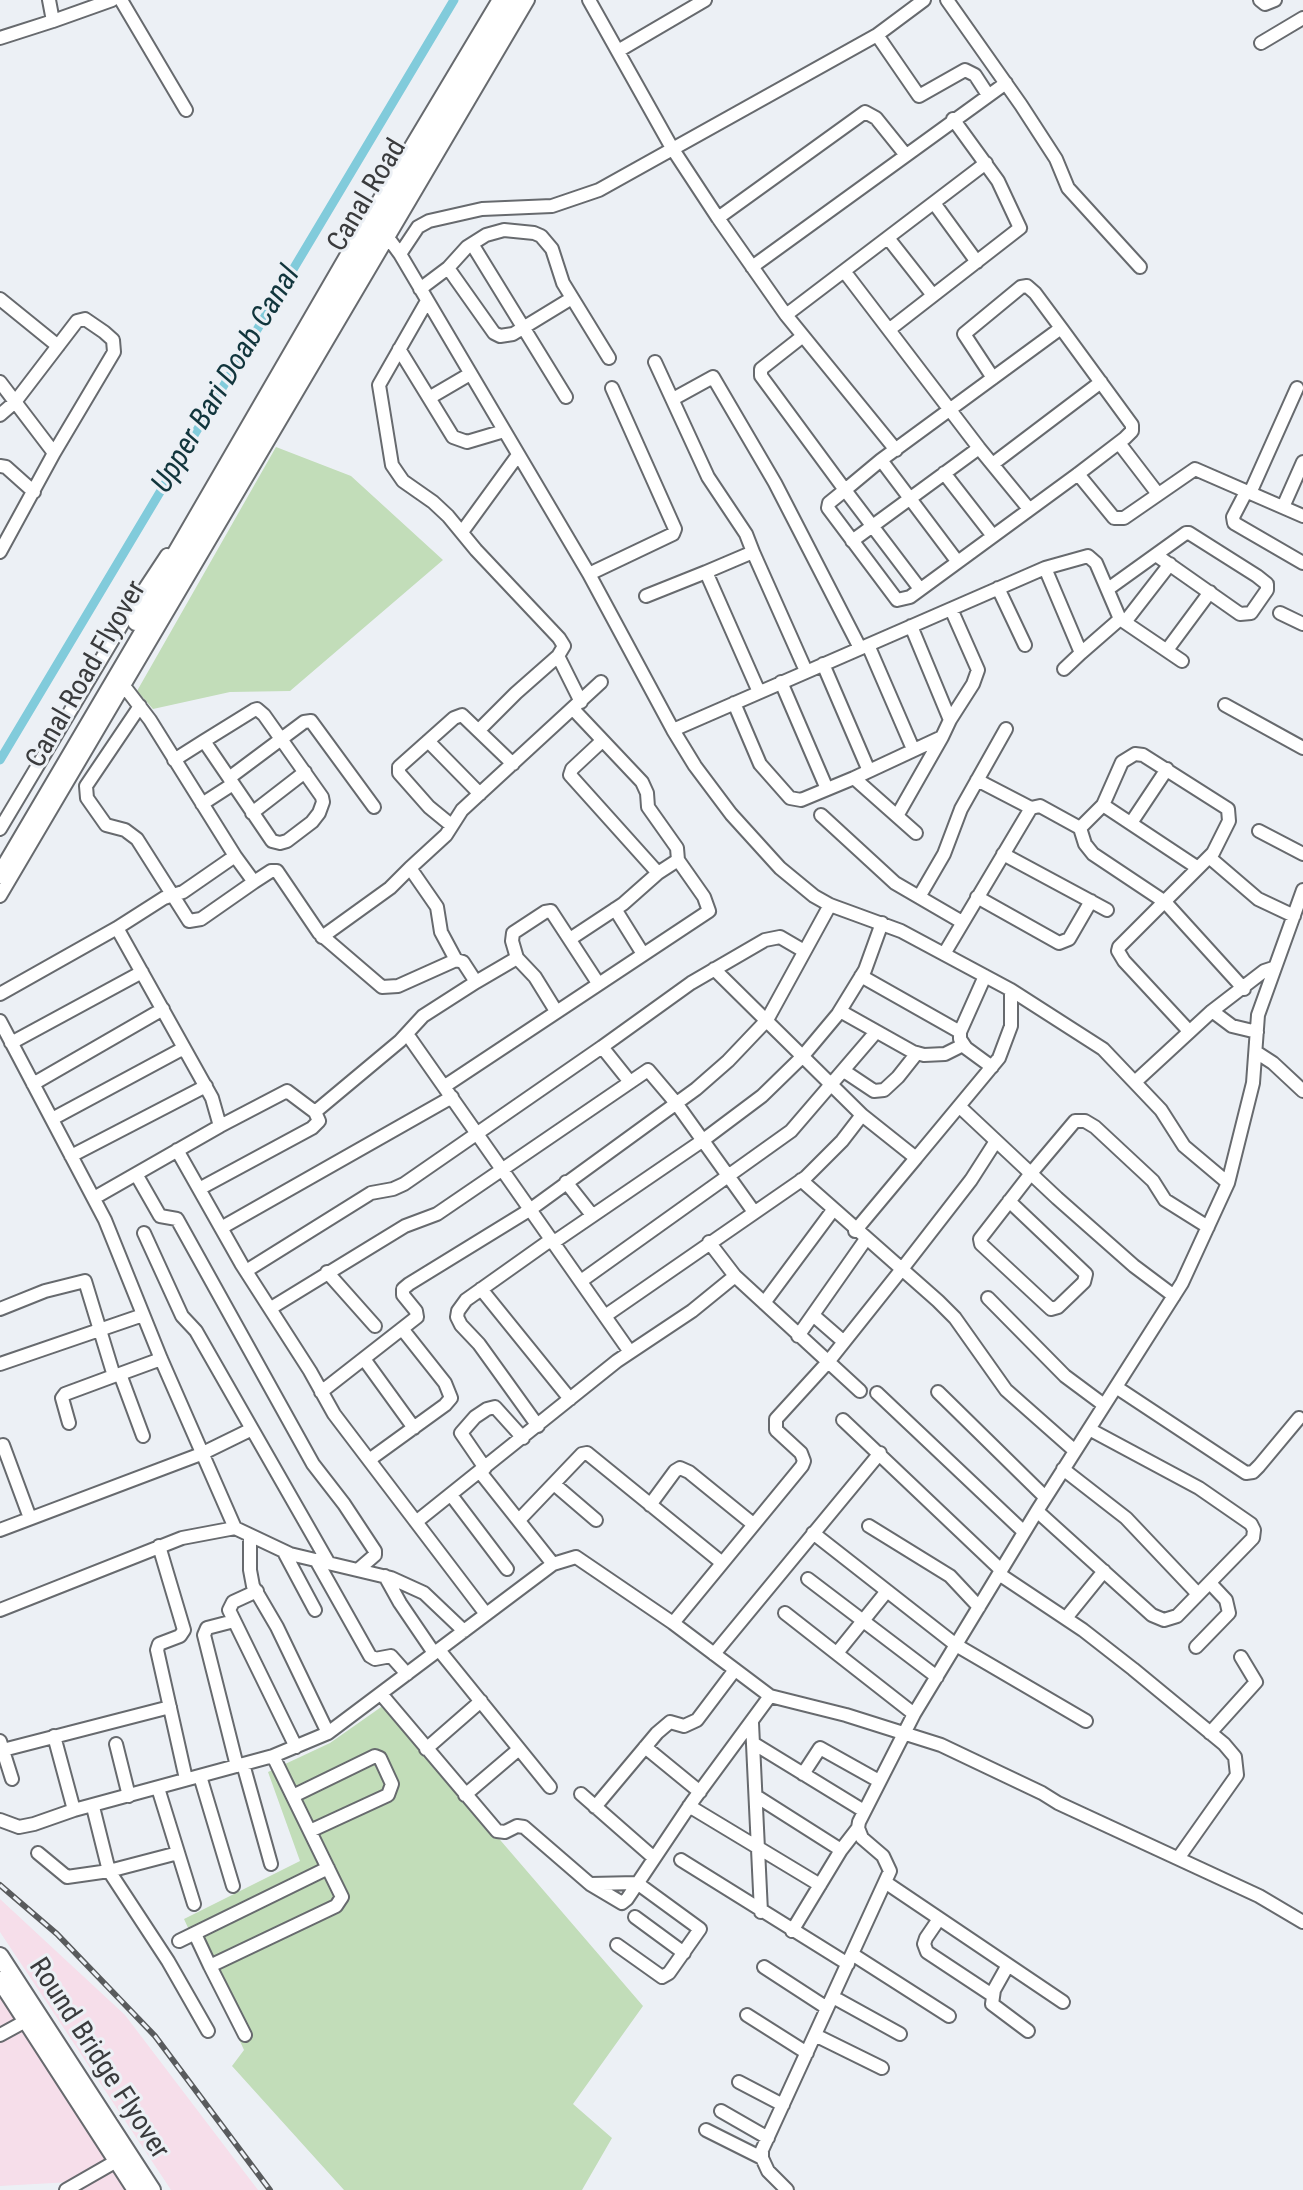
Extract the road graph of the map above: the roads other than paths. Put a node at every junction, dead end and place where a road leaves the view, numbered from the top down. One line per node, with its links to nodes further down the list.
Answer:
1 (49, 0): 15 (street)
2 (112, 0): 13 (street)
3 (121, 0): 22 (street)
4 (501, 0): 29 (main road, Canal Road)
5 (515, 0): 29 (main road, Canal Road)
6 (528, 0): 29 (street)
7 (589, 0): 19 (street)
8 (705, 0): 19 (street)
9 (924, 0): 16 (street)
10 (947, 0): 20 (street)
11 (1260, 0): 12 (street)
12 (1275, 0)
13 (95, 3): 15 (street)
14 (1303, 18): 18 (street)
15 (53, 21): 17 (street)
16 (877, 35): 21 (street); 24 (street)
17 (0, 38)
18 (1261, 43)
19 (618, 51): 24 (street)
20 (1006, 83): 21 (street); 35 (street)
21 (988, 95): 23 (street)
22 (186, 110)
23 (953, 119): 25 (street); 26 (street)
24 (672, 148): 28 (street); 32 (street)
25 (905, 154): 28 (street); 34 (street)
26 (986, 163): 27 (street); 33 (street)
27 (934, 203): 30 (street); 33 (street)
28 (718, 218): 34 (street)
29 (379, 230): 32 (street); 89 (main road, Canal Road); 100 (street)
30 (888, 238): 37 (street); 39 (street)
31 (472, 244): 36 (street); 40 (street); 44 (street)
32 (400, 254): 38 (street)
33 (977, 262): 39 (street)
34 (752, 267): 43 (street)
35 (1140, 267)
36 (448, 268): 38 (street); 44 (street)
37 (844, 271): 43 (street); 46 (street)
38 (420, 289): 42 (street)
39 (932, 294): 46 (street)
40 (572, 298): 44 (street); 50 (street)
41 (0, 299): 48 (street)
42 (427, 301): 49 (street); 53 (street)
43 (786, 315): 47 (street)
44 (525, 327): 60 (street)
45 (1061, 328): 55 (street); 55 (street); 57 (street)
46 (890, 329): 64 (street)
47 (803, 336): 69 (street); 78 (street)
48 (58, 346): 63 (street); 70 (street)
49 (399, 349): 61 (street); 87 (street)
50 (609, 358)
51 (655, 362): 62 (street)
52 (706, 364): 54 (street)
53 (470, 374): 61 (street); 66 (street)
54 (713, 377): 62 (street); 112 (street)
55 (993, 378): 64 (street)
56 (0, 382): 63 (street)
57 (1101, 382): 67 (street); 74 (street)
58 (612, 388): 99 (street)
59 (1297, 388): 80 (street)
60 (566, 397)
61 (429, 398): 66 (street)
62 (673, 399): 92 (street)
63 (15, 402): 65 (street); 70 (street)
64 (951, 409): 68 (street); 69 (street)
65 (0, 415)
66 (504, 431): 71 (street)
67 (1119, 443): 77 (street); 81 (street)
68 (979, 448): 74 (street); 76 (street)
69 (896, 450): 72 (street)
70 (54, 453): 79 (street)
71 (518, 455): 87 (street); 99 (street)
72 (881, 460): 78 (street); 82 (street)
73 (1303, 462): 83 (street)
74 (994, 463): 84 (street)
75 (0, 466): 79 (street)
76 (944, 473): 82 (street); 88 (street)
77 (1078, 474): 81 (street); 84 (street)
78 (845, 490): 86 (street); 90 (street)
79 (34, 492): 91 (street)
80 (1248, 492): 81 (street); 83 (street); 95 (street)
81 (1158, 494)
82 (910, 499): 86 (street); 94 (street)
83 (1283, 507): 85 (street)
84 (1029, 509): 88 (street)
85 (1303, 516)
86 (873, 526): 90 (street); 102 (street)
87 (462, 532): 115 (street)
88 (993, 536): 94 (street)
89 (190, 540): 100 (street); 122 (main road, Canal Road Flyover); 159 (street)
90 (852, 541): 102 (street)
91 (0, 552)
92 (753, 552): 98 (street); 119 (street)
93 (1156, 555): 96 (street); 103 (street); 104 (street)
94 (957, 561): 102 (street)
95 (1303, 563)
96 (1170, 564): 104 (street); 108 (street)
97 (1045, 568): 101 (street); 103 (street); 114 (street)
98 (706, 572): 105 (street); 123 (street)
99 (589, 574): 131 (street)
100 (189, 576): 122 (street)
101 (998, 588): 106 (street); 111 (street)
102 (920, 589)
103 (1108, 589): 108 (street)
104 (1210, 592): 113 (street)
105 (646, 596)
106 (951, 609): 110 (street); 128 (street)
107 (1280, 613): 109 (street)
108 (1122, 621): 113 (street); 114 (street)
109 (1303, 624)
110 (911, 626): 112 (street); 128 (street)
111 (1025, 645)
112 (864, 647): 117 (street); 138 (street)
113 (1167, 650): 116 (street)
114 (1081, 653): 118 (street)
115 (558, 656): 125 (street); 130 (street)
116 (1182, 661)
117 (823, 664): 119 (street); 142 (street)
118 (1064, 669)
119 (806, 671): 121 (street)
120 (601, 682): 125 (street)
121 (781, 682): 123 (street); 147 (street)
122 (113, 683): 127 (street); 164 (main road, Canal Road Flyover); 171 (main road, Canal Road Flyover); 174 (street)
123 (759, 692): 124 (street)
124 (734, 703): 131 (street); 147 (street)
125 (577, 705): 136 (street); 140 (street)
126 (1225, 705): 137 (street)
127 (140, 706): 139 (street); 175 (street)
128 (950, 720): 132 (street)
129 (1006, 729): 145 (street)
130 (479, 730): 135 (street); 140 (street)
131 (673, 730): 180 (street)
132 (942, 737): 138 (street); 155 (street)
133 (281, 740): 134 (street); 143 (street); 146 (street); 151 (street)
134 (204, 741): 139 (street); 146 (street)
135 (428, 741): 148 (street); 157 (street)
136 (602, 741): 167 (street); 170 (street)
137 (1303, 748)
138 (913, 749): 142 (street)
139 (174, 760): 149 (street)
140 (513, 764): 148 (street)
141 (1167, 769): 150 (street); 156 (street); 166 (street)
142 (869, 771): 144 (street)
143 (305, 772): 153 (street); 153 (street)
144 (854, 778): 147 (street); 155 (street)
145 (977, 780): 152 (street); 176 (street)
146 (231, 781): 149 (street); 153 (street)
147 (827, 789)
148 (480, 794): 157 (street)
149 (202, 804): 165 (street)
150 (1103, 805): 156 (street); 158 (street)
151 (374, 807)
152 (1031, 808): 158 (street); 162 (street)
153 (252, 813)
154 (821, 815): 176 (street)
155 (897, 816): 161 (street)
156 (1131, 823): 169 (street)
157 (451, 825): 168 (street)
158 (1080, 828): 179 (street)
159 (0, 829)
160 (1259, 831): 163 (street)
161 (916, 833)
162 (1003, 854): 177 (street); 178 (street)
163 (1303, 854)
164 (0, 855)
165 (235, 856): 172 (street); 175 (street)
166 (1209, 857): 169 (street); 183 (street)
167 (678, 860): 170 (street); 190 (street)
168 (410, 868): 187 (street); 193 (street)
169 (1198, 868): 179 (street)
170 (658, 873): 181 (street)
171 (0, 875)
172 (254, 882): 175 (street); 187 (street)
173 (1303, 890): 183 (street)
174 (0, 896)
175 (171, 896): 186 (street)
176 (919, 897): 184 (street)
177 (977, 897): 178 (street); 184 (street)
178 (1091, 901): 182 (street)
179 (1165, 902): 201 (street); 210 (street)
180 (830, 905): 185 (street); 189 (street)
181 (615, 909): 188 (street); 190 (street)
182 (1107, 910)
183 (1294, 916): 194 (street)
184 (962, 922): 191 (street)
185 (882, 923): 191 (street); 197 (street)
186 (117, 928): 196 (street); 203 (street)
187 (322, 937): 193 (street)
188 (570, 939): 192 (street); 200 (street)
189 (804, 951): 195 (street); 208 (street)
190 (643, 954): 200 (street)
191 (944, 954): 198 (street)
192 (517, 958): 199 (street); 205 (street)
193 (456, 960): 199 (street)
194 (1273, 968): 201 (street); 212 (street)
195 (714, 969): 208 (street); 216 (street)
196 (142, 972): 204 (street); 215 (street)
197 (861, 976): 206 (street); 214 (street)
198 (985, 976): 202 (street); 214 (street)
199 (476, 982): 213 (street)
200 (598, 983): 205 (street)
201 (1244, 989): 207 (street)
202 (1011, 990): 221 (street); 224 (street)
203 (0, 994)
204 (163, 1009): 217 (street); 225 (street)
205 (556, 1011): 229 (street)
206 (840, 1011): 211 (street); 220 (street)
207 (1212, 1011): 210 (street); 212 (street)
208 (767, 1020): 220 (street); 230 (street)
209 (0, 1021): 215 (street)
210 (1189, 1031): 224 (street)
211 (876, 1032): 219 (street); 222 (street)
212 (1257, 1032): 218 (street)
213 (407, 1034): 229 (street); 232 (street)
214 (962, 1039): 219 (street); 221 (street)
215 (11, 1043): 225 (street)
216 (602, 1047): 223 (street); 236 (street)
217 (184, 1048): 226 (street); 234 (street)
218 (1256, 1052): 228 (street); 248 (street)
219 (917, 1053): 222 (street)
220 (802, 1057): 227 (street); 237 (street)
221 (992, 1067): 231 (street)
222 (844, 1071): 227 (street)
223 (630, 1082): 230 (street); 242 (street)
224 (1135, 1082): 248 (street)
225 (33, 1084): 234 (street)
226 (206, 1086): 235 (street); 240 (street)
227 (832, 1087): 233 (street); 245 (street)
228 (1303, 1091)
229 (449, 1092): 236 (street); 257 (street)
230 (676, 1103): 237 (street); 247 (street)
231 (960, 1107): 238 (street); 241 (street)
232 (315, 1112): 235 (street); 249 (street)
233 (862, 1115): 241 (street); 246 (street)
234 (52, 1119): 240 (street)
235 (220, 1126): 239 (street)
236 (478, 1134): 242 (street); 263 (street)
237 (702, 1141): 245 (street); 255 (street)
238 (996, 1141): 244 (street); 262 (street)
239 (177, 1150): 243 (street); 249 (street)
240 (71, 1156): 250 (street)
241 (916, 1158): 259 (street)
242 (503, 1169): 252 (street); 264 (street)
243 (136, 1174): 250 (street); 331 (street)
244 (1031, 1174): 251 (street); 256 (street); 268 (street)
245 (728, 1176): 254 (street); 266 (street)
246 (801, 1180): 253 (street); 254 (street)
247 (566, 1182): 252 (street); 255 (street)
248 (1228, 1183): 256 (street)
249 (199, 1189): 257 (street)
250 (94, 1198): 273 (street)
251 (1009, 1201): 251 (street)
252 (531, 1209): 260 (street); 278 (street)
253 (833, 1210): 259 (street); 270 (street)
254 (754, 1212): 261 (street)
255 (592, 1215): 260 (street)
256 (1208, 1227): 268 (street)
257 (221, 1228): 263 (street)
258 (144, 1233): 300 (street)
259 (860, 1235): 262 (street); 274 (street)
260 (553, 1240): 266 (street); 267 (street)
261 (709, 1242): 265 (street); 275 (street)
262 (902, 1269): 280 (street); 304 (street)
263 (246, 1271): 271 (street)
264 (327, 1272): 271 (street); 276 (street)
265 (735, 1276): 270 (street); 281 (street)
266 (581, 1281): 275 (street)
267 (481, 1289): 292 (street); 297 (street)
268 (1174, 1296): 287 (street)
269 (988, 1298): 293 (street)
270 (764, 1303): 279 (street)
271 (271, 1308): 289 (street)
272 (0, 1309): 277 (street)
273 (143, 1315): 277 (street); 282 (street)
274 (813, 1315): 279 (street); 280 (street)
275 (605, 1316): 281 (street)
276 (375, 1326)
277 (101, 1329): 285 (street); 286 (street)
278 (403, 1330): 283 (street); 298 (street)
279 (798, 1336): 284 (street)
280 (844, 1342): 284 (street)
281 (630, 1352): 292 (street)
282 (161, 1359): 286 (street); 306 (street)
283 (364, 1359): 289 (street); 298 (street)
284 (828, 1362): 288 (street); 319 (street)
285 (0, 1364)
286 (117, 1375): 296 (street); 301 (street)
287 (1116, 1387): 293 (street); 294 (street)
288 (860, 1391)
289 (321, 1392): 307 (street)
290 (938, 1392): 312 (street)
291 (877, 1393): 323 (street)
292 (570, 1399): 297 (street)
293 (1104, 1405): 299 (street)
294 (1299, 1418)
295 (843, 1420): 305 (street)
296 (69, 1423)
297 (538, 1426): 302 (street)
298 (414, 1428): 307 (street)
299 (1089, 1429): 304 (street); 337 (street)
300 (250, 1430): 306 (street); 328 (street)
301 (143, 1436)
302 (523, 1438): 309 (street); 309 (street)
303 (1, 1442): 315 (street)
304 (1075, 1451): 308 (street)
305 (880, 1453): 324 (street); 334 (street)
306 (201, 1454): 315 (street); 321 (street)
307 (369, 1460): 318 (street)
308 (1063, 1469): 312 (street); 340 (street)
309 (483, 1470): 311 (street); 316 (street)
310 (554, 1484): 313 (street); 316 (street); 317 (street)
311 (451, 1495): 318 (street); 332 (street)
312 (1045, 1497): 314 (street)
313 (650, 1505): 319 (street); 329 (street)
314 (1037, 1511): 323 (street); 333 (street)
315 (30, 1518): 322 (street)
316 (519, 1520): 330 (street)
317 (596, 1520)
318 (416, 1522): 345 (street)
319 (753, 1524): 329 (street)
320 (869, 1526): 342 (street)
321 (235, 1528): 325 (street); 326 (street)
322 (0, 1530)
323 (1024, 1532): 334 (street)
324 (813, 1533): 339 (street); 355 (street)
325 (250, 1536): 327 (street); 338 (street)
326 (159, 1546): 341 (street); 363 (street)
327 (284, 1552): 328 (street); 343 (street)
328 (322, 1561): 331 (street); 358 (street)
329 (721, 1562): 349 (street)
330 (553, 1564): 345 (street); 349 (street)
331 (360, 1568): 335 (street)
332 (507, 1569)
333 (1104, 1571): 340 (street); 346 (street)
334 (1000, 1572): 342 (street); 346 (street)
335 (385, 1576): 350 (street); 353 (street)
336 (808, 1579): 348 (street)
337 (1210, 1583): 340 (street); 352 (street)
338 (257, 1591): 347 (street); 368 (street)
339 (887, 1591): 348 (street); 351 (street)
340 (1198, 1594)
341 (1, 1606)
342 (979, 1607): 351 (street)
343 (315, 1610)
344 (785, 1613): 354 (street)
345 (486, 1614): 350 (street)
346 (1066, 1618): 369 (street)
347 (234, 1621): 374 (street); 379 (street)
348 (862, 1621): 354 (street); 359 (street)
349 (673, 1623): 355 (street)
350 (464, 1631): 353 (street)
351 (956, 1645): 359 (street); 365 (street)
352 (1196, 1647)
353 (437, 1652): 358 (street); 362 (street)
354 (837, 1653): 364 (street)
355 (714, 1654): 357 (street)
356 (1241, 1657): 369 (street)
357 (734, 1671): 361 (street); 375 (street)
358 (407, 1674): 360 (street)
359 (937, 1677): 364 (street)
360 (381, 1694): 368 (street); 376 (street)
361 (770, 1696): 366 (street); 367 (street)
362 (481, 1701): 376 (street); 377 (street)
363 (170, 1707): 370 (street); 383 (street)
364 (914, 1714): 367 (street)
365 (1086, 1721)
366 (752, 1723): 371 (street); 387 (street)
367 (905, 1732): 384 (street); 405 (street)
368 (328, 1733): 374 (street)
369 (1210, 1733): 405 (street)
370 (54, 1736): 373 (street); 396 (street)
371 (753, 1743): 380 (street); 392 (street)
372 (116, 1744): 390 (street)
373 (1, 1745): 382 (street)
374 (296, 1747): 378 (street)
375 (645, 1747): 387 (street); 395 (street)
376 (426, 1749): 389 (street)
377 (519, 1749): 385 (street); 389 (street)
378 (273, 1756): 379 (street); 391 (street)
379 (240, 1765): 381 (street); 408 (street)
380 (803, 1774): 384 (street); 397 (street)
381 (200, 1776): 383 (street); 415 (street)
382 (12, 1779)
383 (186, 1779): 386 (street)
384 (879, 1781): 397 (street)
385 (550, 1787)
386 (158, 1788): 390 (street); 404 (street)
387 (700, 1792): 393 (street)
388 (581, 1794): 395 (street)
389 (465, 1795): 413 (street)
390 (129, 1796): 394 (street)
391 (293, 1796): 400 (street); 400 (street)
392 (756, 1796): 401 (street); 402 (street)
393 (689, 1806): 401 (street); 406 (street)
394 (93, 1807): 396 (street); 410 (street)
395 (595, 1807): 406 (street)
396 (74, 1810): 398 (street)
397 (864, 1811): 399 (street)
398 (0, 1820)
399 (858, 1828): 402 (street); 411 (street)
400 (310, 1831): 409 (street)
401 (759, 1849): 414 (street); 417 (street)
402 (841, 1850): 414 (street)
403 (38, 1853): 410 (street)
404 (178, 1853): 410 (street); 416 (street)
405 (1179, 1857): 420 (street)
406 (654, 1858): 412 (street)
407 (681, 1860): 417 (street)
408 (271, 1864)
409 (328, 1868): 422 (street); 430 (street)
410 (109, 1871): 440 (street)
411 (885, 1882): 419 (street); 428 (street)
412 (637, 1883): 413 (street); 413 (street); 426 (street)
413 (590, 1884)
414 (820, 1885): 421 (street)
415 (233, 1886)
416 (194, 1904)
417 (761, 1912): 421 (street)
418 (635, 1917): 426 (street)
419 (939, 1919): 429 (street); 434 (street)
420 (1303, 1922)
421 (792, 1931): 428 (street)
422 (195, 1934): 423 (street); 430 (street)
423 (179, 1941)
424 (0, 1944): 461 (street)
425 (617, 1945): 426 (street)
426 (684, 1953)
427 (0, 1956): 460 (main road, Round Bridge Flyover)
428 (850, 1959): 435 (street); 438 (street)
429 (1008, 1965): 434 (street); 436 (street)
430 (210, 1966): 444 (street)
431 (764, 1967): 435 (street)
432 (0, 1980): 459 (main road, Round Bridge Flyover)
433 (0, 1990): 439 (street)
434 (992, 1995): 441 (street)
435 (830, 2002): 442 (street); 445 (street)
436 (1063, 2002)
437 (747, 2015): 446 (street)
438 (949, 2016)
439 (22, 2023): 443 (street); 454 (street)
440 (208, 2031)
441 (1028, 2031)
442 (900, 2034)
443 (0, 2035)
444 (245, 2035)
445 (815, 2035): 446 (street); 447 (street)
446 (807, 2053): 449 (street)
447 (882, 2068)
448 (739, 2082): 449 (street)
449 (783, 2105): 452 (street)
450 (721, 2111): 452 (street)
451 (706, 2130): 453 (street)
452 (768, 2138): 453 (street)
453 (762, 2158): 456 (street)
454 (113, 2163): 455 (street); 458 (street)
455 (81, 2187): 457 (street)
456 (783, 2189)
457 (66, 2190)
458 (130, 2190)
459 (136, 2190)
460 (152, 2190)
461 (160, 2190)

